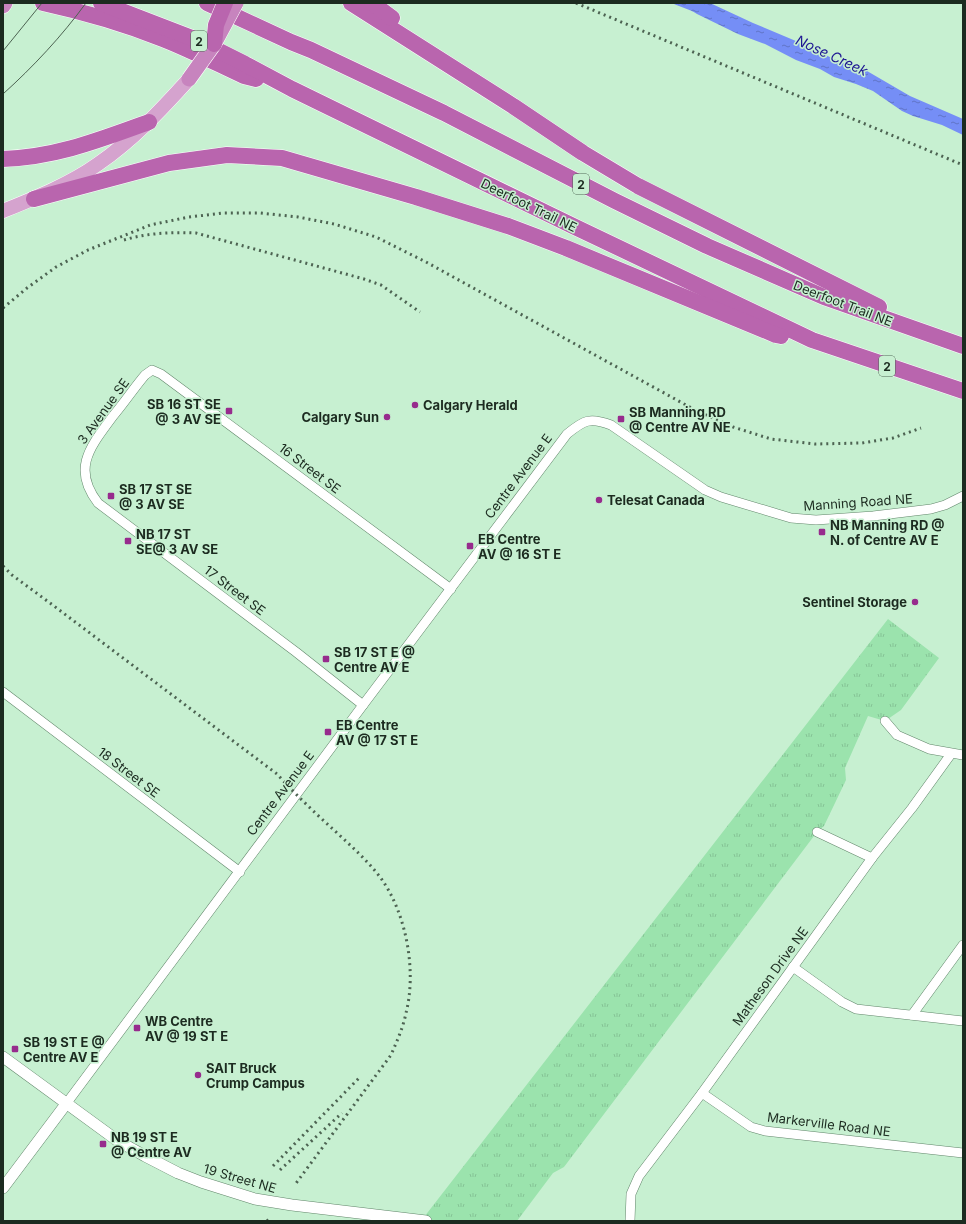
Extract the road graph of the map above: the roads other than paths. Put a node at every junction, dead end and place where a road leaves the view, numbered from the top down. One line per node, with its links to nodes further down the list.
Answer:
1 (5, 3): 9 (highway)
2 (43, 3): 12 (highway)
3 (101, 3): 12 (highway, Deerfoot Trail NE / 2)
4 (207, 3): 19 (highway, Deerfoot Trail NE / 2)
5 (225, 3): 10 (highway, bridge)
6 (236, 3): 10 (highway, bridge)
7 (351, 3): 13 (highway)
8 (372, 3): 13 (highway)
9 (3, 6)
10 (214, 44): 11 (highway, bridge)
11 (189, 79): 14 (main road)
12 (292, 89): 18 (highway, Deerfoot Trail NE / 2)
13 (513, 106): 19 (highway)
14 (149, 122): 15 (highway); 16 (main road)
15 (3, 159)
16 (34, 199): 17 (main road); 18 (highway)
17 (3, 211)
18 (812, 340): 21 (highway, Deerfoot Trail NE / 2)
19 (963, 346)
20 (152, 370): 23 (street, 3 Avenue SE); 25 (street, 16 Street SE)
21 (963, 391)
22 (586, 421): 24 (street, Manning Road NE); 25 (street, Centre Avenue E)
23 (92, 495): 27 (street, 17 Street SE)
24 (963, 496)
25 (451, 589): 27 (street, Centre Avenue E)
26 (3, 692): 33 (street, 18 Street SE)
27 (363, 705): 33 (street, Centre Avenue E)
28 (885, 721): 29 (street)
29 (951, 754): 30 (street); 32 (street, Matheson Drive NE)
30 (963, 755)
31 (817, 832): 32 (street)
32 (872, 858): 35 (street, Matheson Drive NE)
33 (240, 872): 40 (street, Centre Avenue E)
34 (963, 945): 36 (street)
35 (793, 967): 36 (street); 39 (street, Matheson Drive NE)
36 (912, 1015): 37 (street)
37 (963, 1021)
38 (3, 1058): 40 (street, 19 Street NE)
39 (702, 1093): 41 (street, Markerville Road NE); 44 (street, Matheson Drive NE)
40 (66, 1104): 42 (street, Centre Avenue E); 43 (street, 19 Street NE)
41 (963, 1153)
42 (3, 1188)
43 (423, 1221)
44 (630, 1221)

